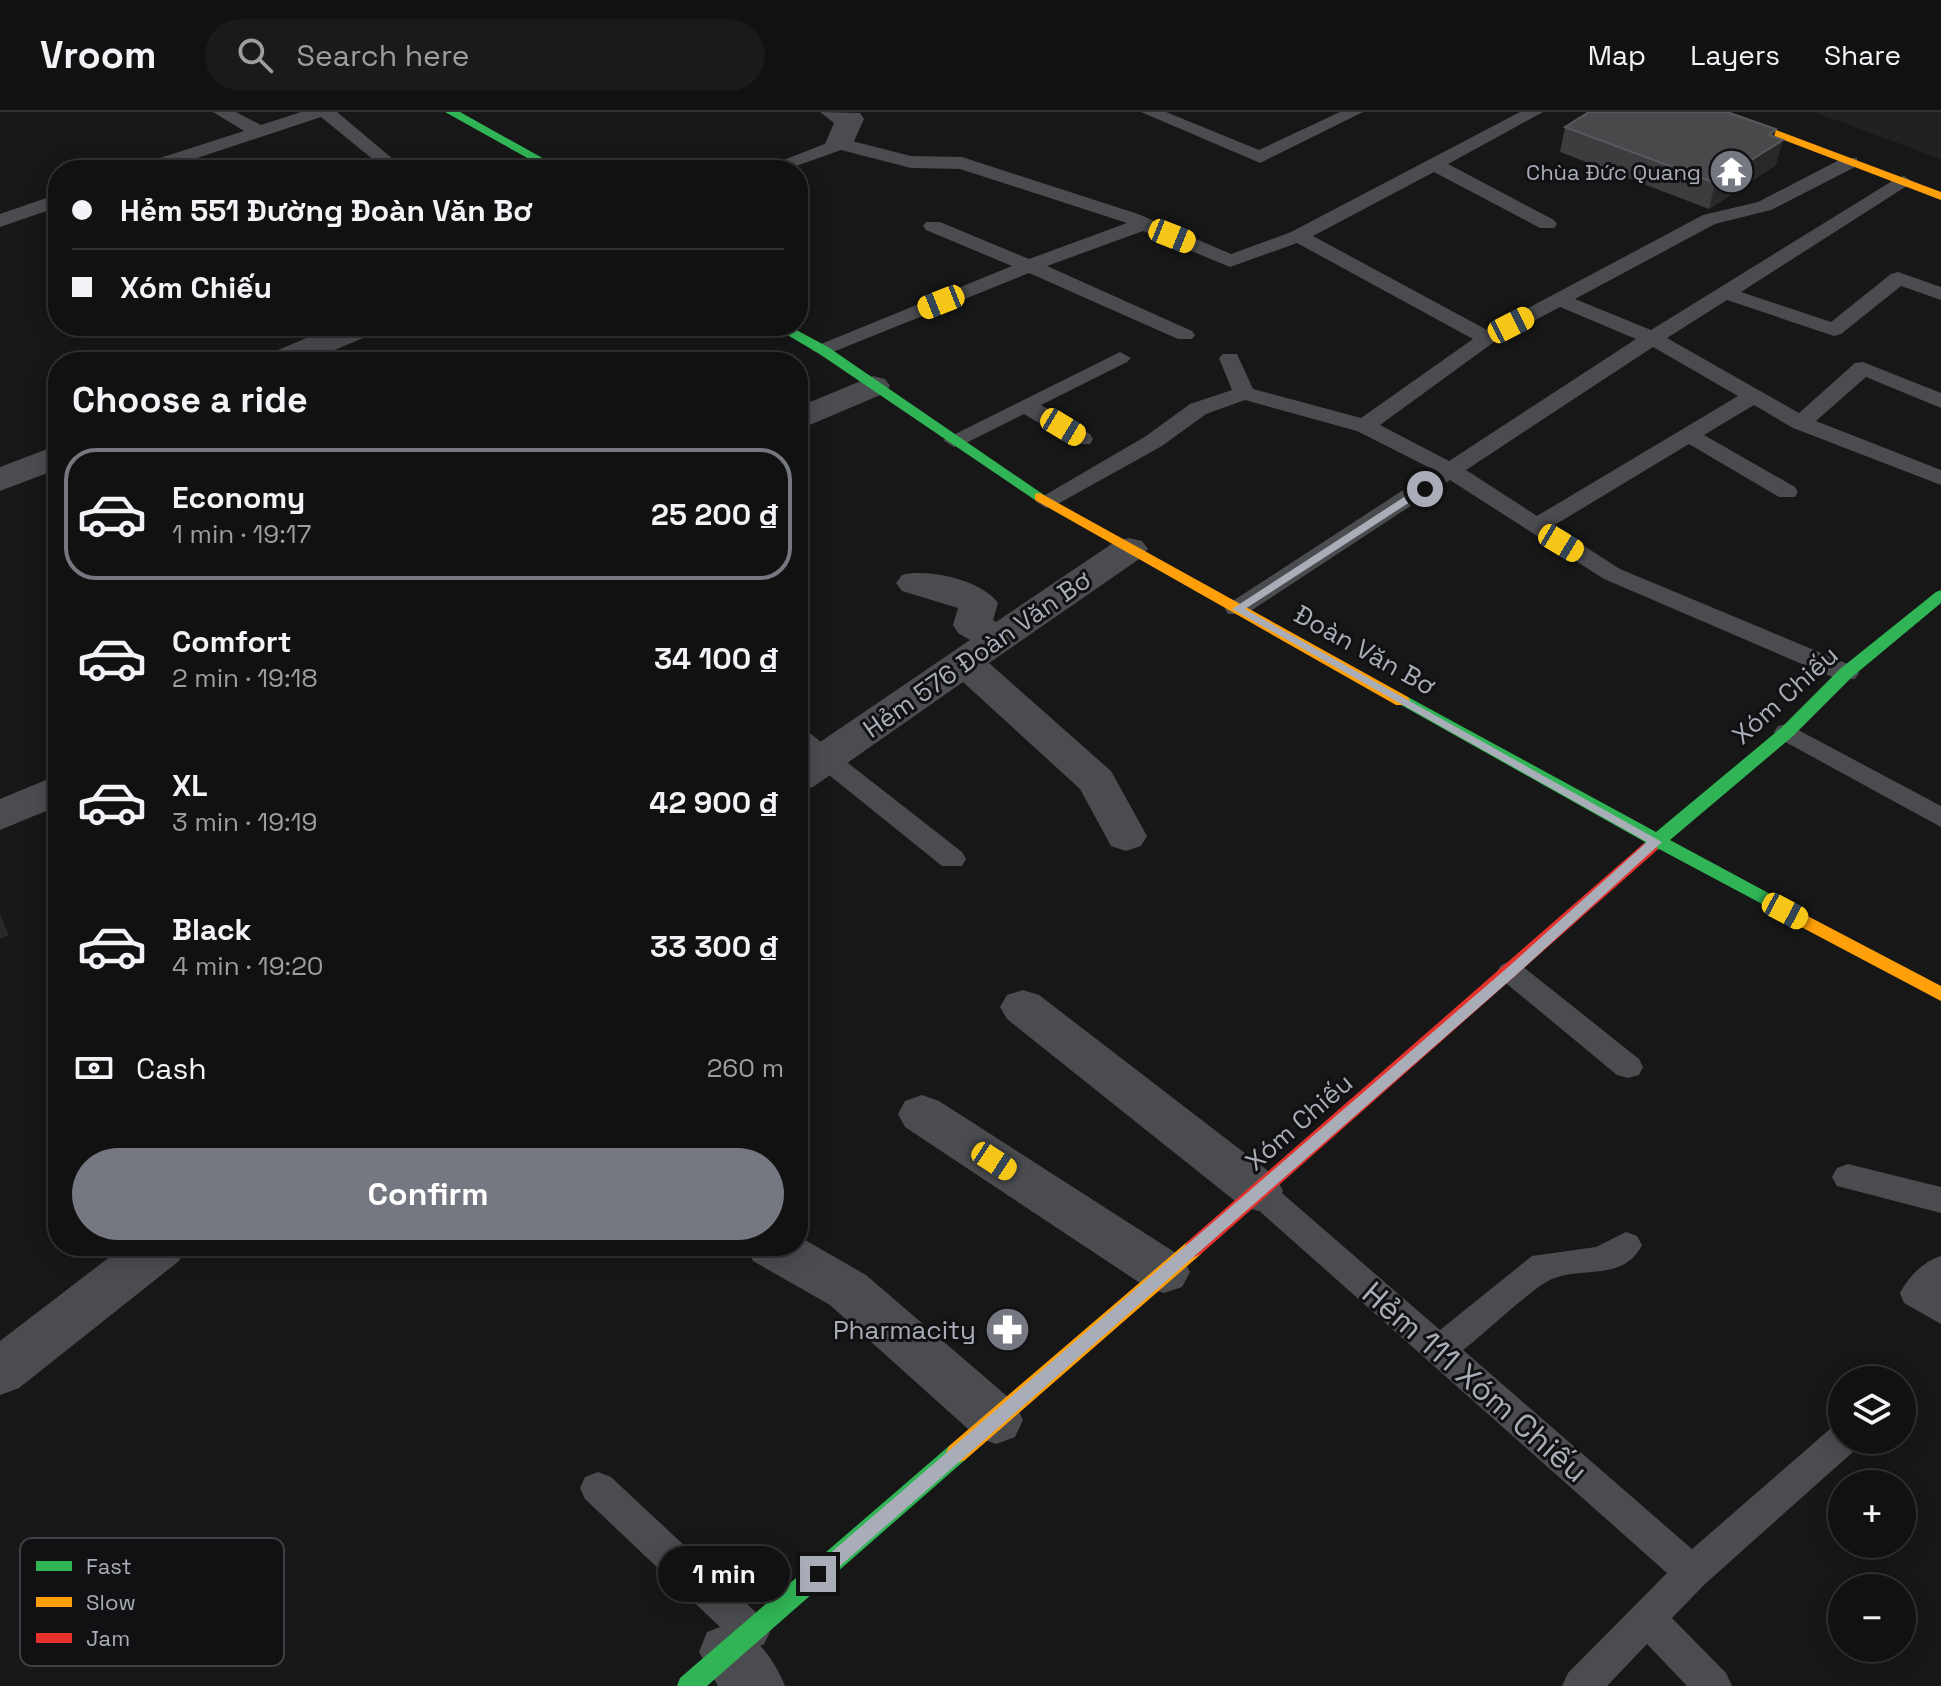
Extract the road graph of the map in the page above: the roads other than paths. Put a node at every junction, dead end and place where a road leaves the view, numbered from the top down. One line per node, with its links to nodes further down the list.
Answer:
1 (222, 112): 10 (lane)
2 (319, 112): 10 (lane)
3 (326, 112): 13 (lane)
4 (834, 112): 11 (street)
5 (1150, 112): 6 (lane)
6 (1354, 112)
7 (1534, 112): 17 (lane)
8 (1717, 112): 16 (street)
9 (462, 114): 14 (street)
10 (259, 131): 12 (lane)
11 (840, 144): 15 (lane); 22 (lane)
12 (172, 160)
13 (385, 160)
14 (541, 160)
15 (795, 160)
16 (1850, 162): 18 (street); 29 (lane)
17 (1435, 165): 23 (lane); 25 (lane)
18 (1904, 182): 19 (street); 27 (lane)
19 (1941, 196)
20 (48, 204): 21 (lane)
21 (0, 221)
22 (1143, 224): 25 (lane); 26 (lane)
23 (1547, 224)
24 (933, 226): 26 (lane)
25 (1298, 236): 33 (lane)
26 (1029, 266): 30 (lane); 35 (lane)
27 (1725, 293): 28 (lane); 34 (lane)
28 (1941, 294)
29 (1560, 300): 33 (lane); 34 (lane)
30 (1185, 335)
31 (342, 336): 36 (street)
32 (797, 336): 35 (street, Đoàn Văn Bơ)
33 (1487, 338): 46 (lane)
34 (1652, 338): 41 (lane); 51 (lane)
35 (823, 350): 39 (street, Đoàn Văn Bơ)
36 (309, 352)
37 (1120, 358): 43 (lane)
38 (1230, 358): 40 (lane)
39 (873, 386): 44 (street); 49 (street, Đoàn Văn Bơ)
40 (1244, 393): 46 (lane); 55 (lane)
41 (1755, 395): 45 (lane); 47 (lane)
42 (1941, 401): 45 (lane)
43 (1025, 405): 48 (lane); 49 (lane)
44 (808, 415)
45 (1801, 423): 52 (lane)
46 (1365, 426): 51 (lane)
47 (1689, 435): 54 (lane); 56 (lane)
48 (1082, 439)
49 (954, 440): 55 (street, Đoàn Văn Bơ)
50 (48, 460): 53 (street)
51 (1452, 471): 56 (lane); 60 (lane)
52 (1941, 478)
53 (0, 480)
54 (1787, 492)
55 (1046, 501): 57 (street, Đoàn Văn Bơ)
56 (1535, 527): 63 (lane)
57 (1129, 549): 60 (street, Đoàn Văn Bơ); 61 (street, Hẻm 576 Đoàn Văn Bơ)
58 (915, 583): 61 (street)
59 (1941, 595): 63 (street, Xóm Chiếu)
60 (1237, 609): 71 (street, Đoàn Văn Bơ)
61 (1000, 640): 62 (street, Hẻm 576 Đoàn Văn Bơ)
62 (965, 663): 65 (street, Hẻm 576 Đoàn Văn Bơ); 70 (street)
63 (1846, 673): 64 (street, Xóm Chiếu)
64 (1787, 732): 69 (lane); 71 (street, Xóm Chiếu)
65 (808, 757)
66 (808, 759): 72 (lane, Hẻm 576 Đoàn Văn Bơ)
67 (48, 794): 68 (street)
68 (0, 816)
69 (1941, 818)
70 (1126, 836)
71 (1656, 842): 73 (street, Xóm Chiếu); 74 (street, Đoàn Văn Bơ)
72 (952, 859)
73 (1511, 972): 76 (lane); 79 (street, Xóm Chiếu)
74 (1941, 994)
75 (1023, 1007): 79 (street)
76 (1628, 1067)
77 (922, 1114): 85 (street)
78 (1848, 1177): 80 (lane)
79 (1258, 1191): 85 (street, Xóm Chiếu); 87 (lane, Hẻm 111 Xóm Chiếu)
80 (1941, 1200)
81 (1626, 1245): 87 (lane)
82 (148, 1256): 88 (street)
83 (788, 1256): 89 (street)
84 (1941, 1269): 86 (lane)
85 (1164, 1272): 89 (street, Xóm Chiếu)
86 (1941, 1310)
87 (1438, 1351): 92 (lane, Hẻm 111 Xóm Chiếu)
88 (0, 1372)
89 (996, 1420): 94 (street, Xóm Chiếu)
90 (1828, 1452): 92 (lane)
91 (598, 1488): 94 (lane)
92 (1692, 1572): 93 (lane)
93 (1647, 1618): 95 (lane); 96 (lane)
94 (731, 1664)
95 (1581, 1686)
96 (1713, 1686)

